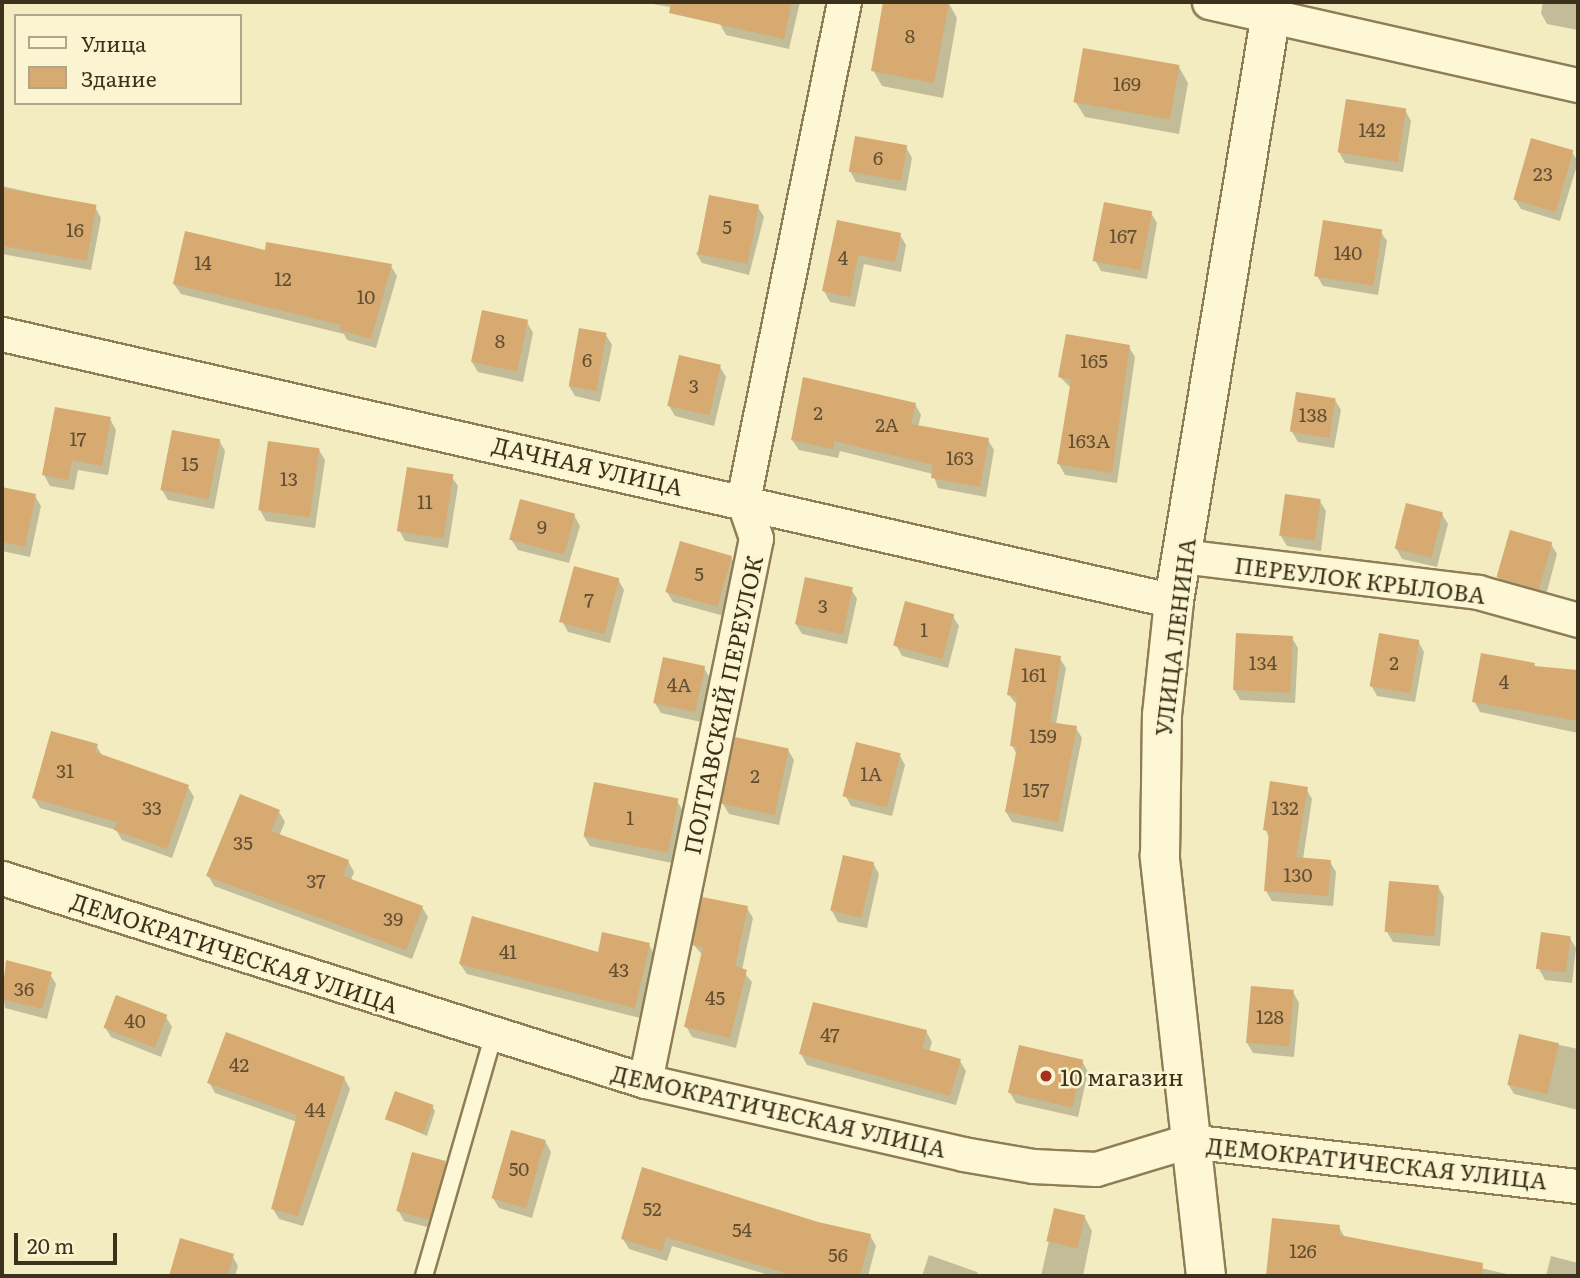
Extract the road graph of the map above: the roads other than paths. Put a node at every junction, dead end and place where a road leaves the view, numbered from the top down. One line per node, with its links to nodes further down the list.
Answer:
1 (844, 2): 6 (street)
2 (1209, 2): 3 (street)
3 (1272, 9): 4 (street); 7 (street, УЛИЦА ЛЕНИНА)
4 (1578, 85)
5 (2, 334): 6 (street, ДАЧНАЯ УЛИЦА)
6 (743, 500): 8 (street, ДАЧНАЯ УЛИЦА); 12 (street, ПОЛТАВСКИЙ ПЕРЕУЛОК)
7 (1182, 556): 8 (street, УЛИЦА ЛЕНИНА); 9 (street, ПЕРЕУЛОК КРЫЛОВА)
8 (1174, 601): 13 (street, УЛИЦА ЛЕНИНА)
9 (1578, 620)
10 (2, 878): 11 (street, ДЕМОКРАТИЧЕСКАЯ УЛИЦА)
11 (494, 1034): 12 (street, ДЕМОКРАТИЧЕСКАЯ УЛИЦА); 15 (lane)
12 (645, 1081): 13 (street, ДЕМОКРАТИЧЕСКАЯ УЛИЦА)
13 (1188, 1141): 14 (street, ДЕМОКРАТИЧЕСКАЯ УЛИЦА); 16 (street, УЛИЦА ЛЕНИНА)
14 (1578, 1186)
15 (424, 1276)
16 (1206, 1276)

